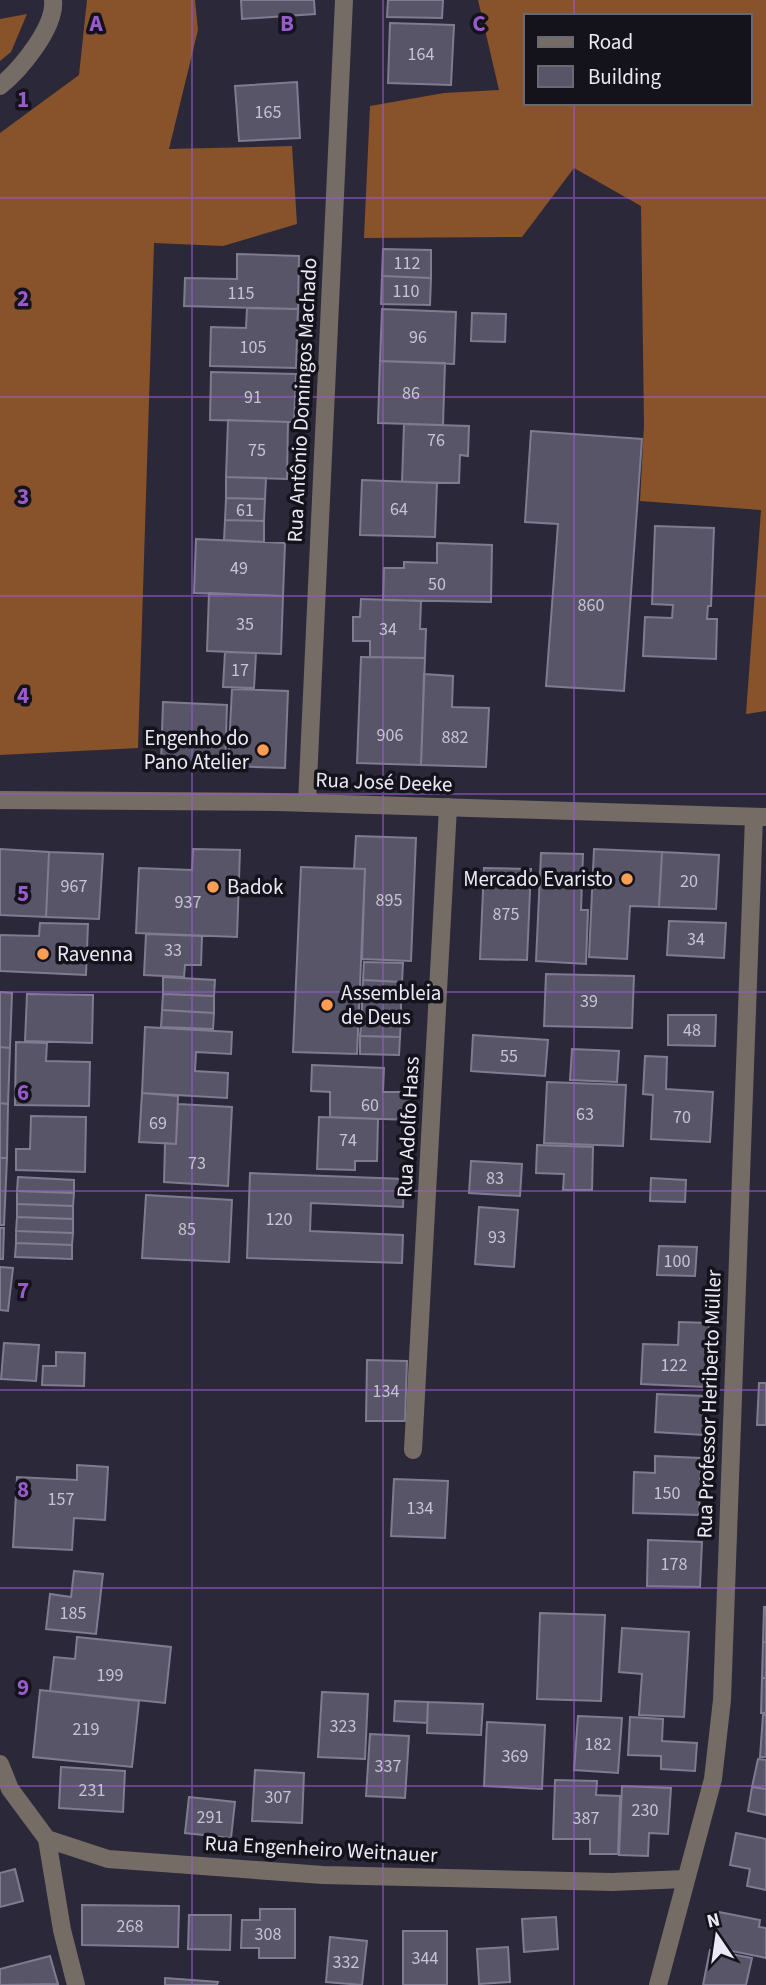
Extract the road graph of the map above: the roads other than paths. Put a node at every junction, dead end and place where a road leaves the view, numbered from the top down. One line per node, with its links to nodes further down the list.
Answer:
1 (53, 0): 3 (street)
2 (344, 0): 5 (street, Rua Antônio Domingos Machado)
3 (0, 86)
4 (0, 800): 5 (street, Rua José Deeke)
5 (307, 803): 6 (street, Rua José Deeke)
6 (448, 807): 7 (street, Rua José Deeke); 8 (street, Rua Adolfo Hass)
7 (760, 817): 11 (street, Rua Professor Heriberto Müller)
8 (413, 1450)
9 (0, 1764): 10 (street)
10 (47, 1839): 11 (street, Rua Engenheiro Weitnauer); 12 (street)
11 (685, 1879): 13 (street, Rua Professor Heriberto Müller)
12 (76, 1985)
13 (658, 1985)

